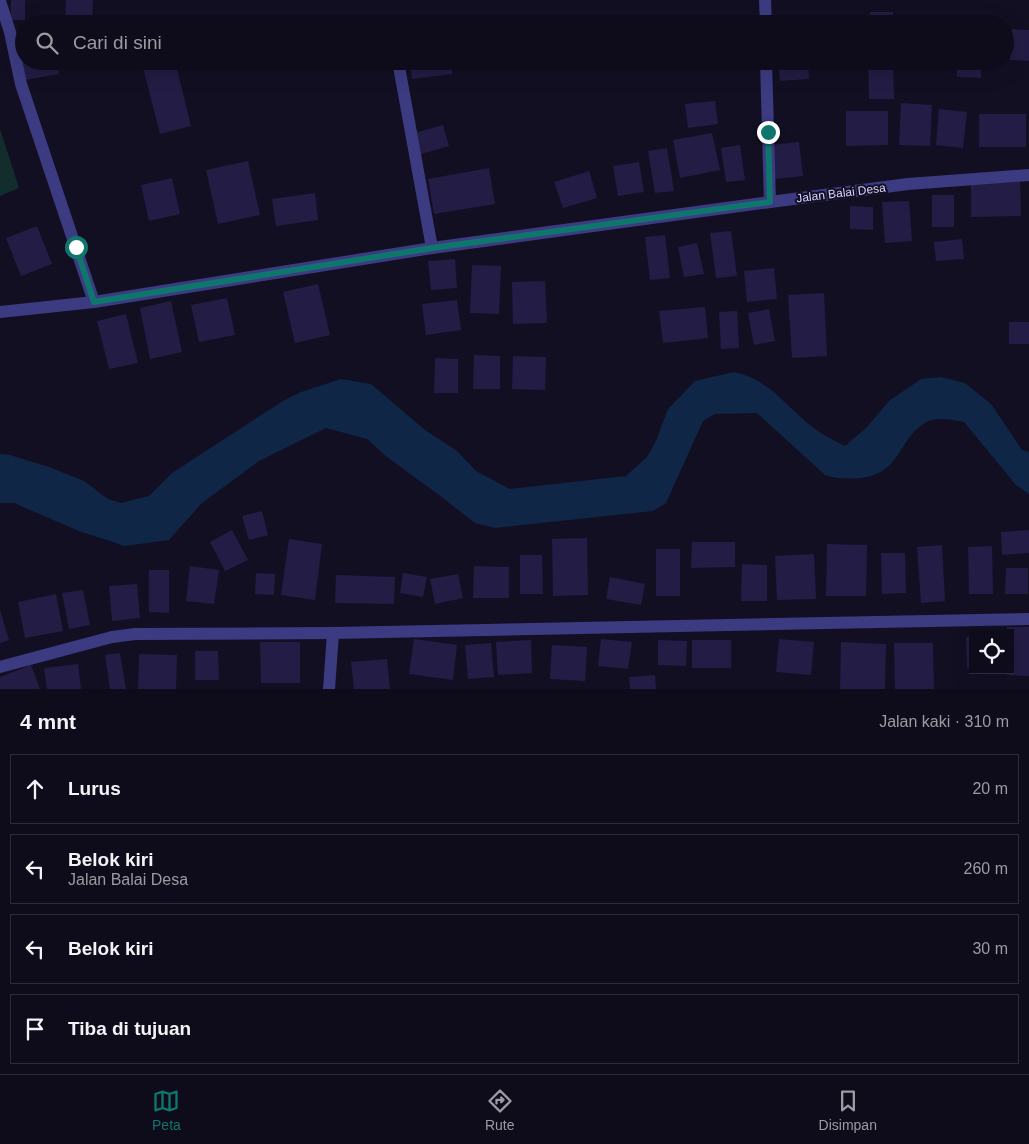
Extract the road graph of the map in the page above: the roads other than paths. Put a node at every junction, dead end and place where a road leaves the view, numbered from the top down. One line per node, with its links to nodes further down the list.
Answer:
1 (765, 0): 3 (street)
2 (0, 1): 4 (street)
3 (766, 15)
4 (15, 56)
5 (18, 70): 11 (street)
6 (400, 70): 10 (street)
7 (766, 70): 9 (street)
8 (1029, 175): 9 (street, Jalan Balai Desa)
9 (770, 202): 10 (street, Jalan Balai Desa)
10 (432, 248): 11 (street, Jalan Balai Desa)
11 (94, 302): 12 (street, Jalan Balai Desa)
12 (0, 312)
13 (1029, 618): 14 (street)
14 (333, 633): 15 (street); 16 (street)
15 (0, 667)
16 (329, 689)

